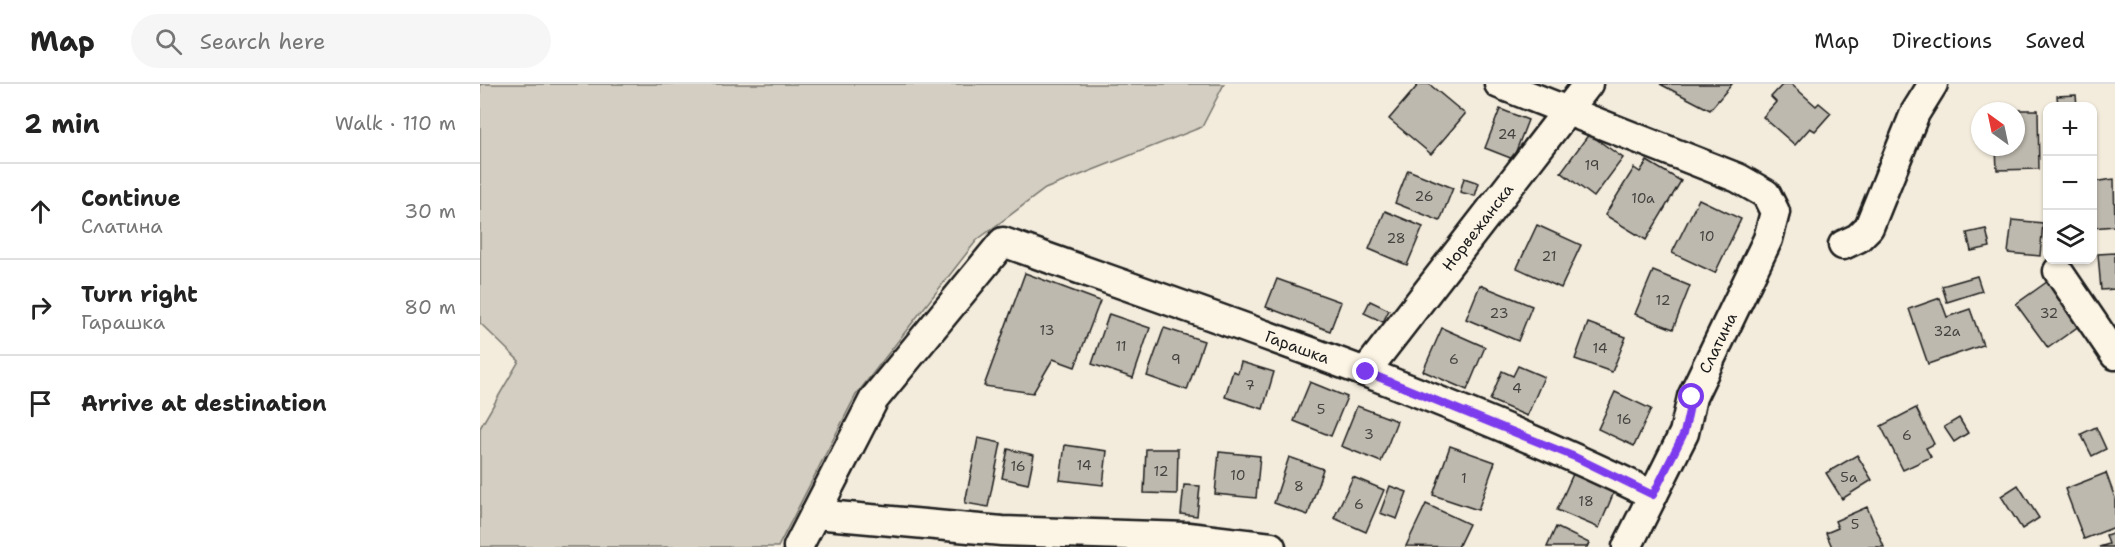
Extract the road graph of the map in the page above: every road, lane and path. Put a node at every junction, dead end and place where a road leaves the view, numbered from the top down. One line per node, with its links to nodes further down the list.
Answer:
1 (1499, 84): 4 (street, Слатина)
2 (1588, 84): 4 (street, Норвежанска)
3 (1933, 84): 5 (street)
4 (1568, 110): 8 (street, Норвежанска); 9 (street, Слатина)
5 (1843, 245)
6 (2058, 271): 7 (street)
7 (2115, 355)
8 (1366, 372): 9 (street, Гарашка); 10 (street, Гарашка)
9 (1653, 495): 13 (street, Слатина)
10 (815, 514): 11 (street); 12 (street)
11 (798, 547)
12 (1271, 547)
13 (1627, 547)

